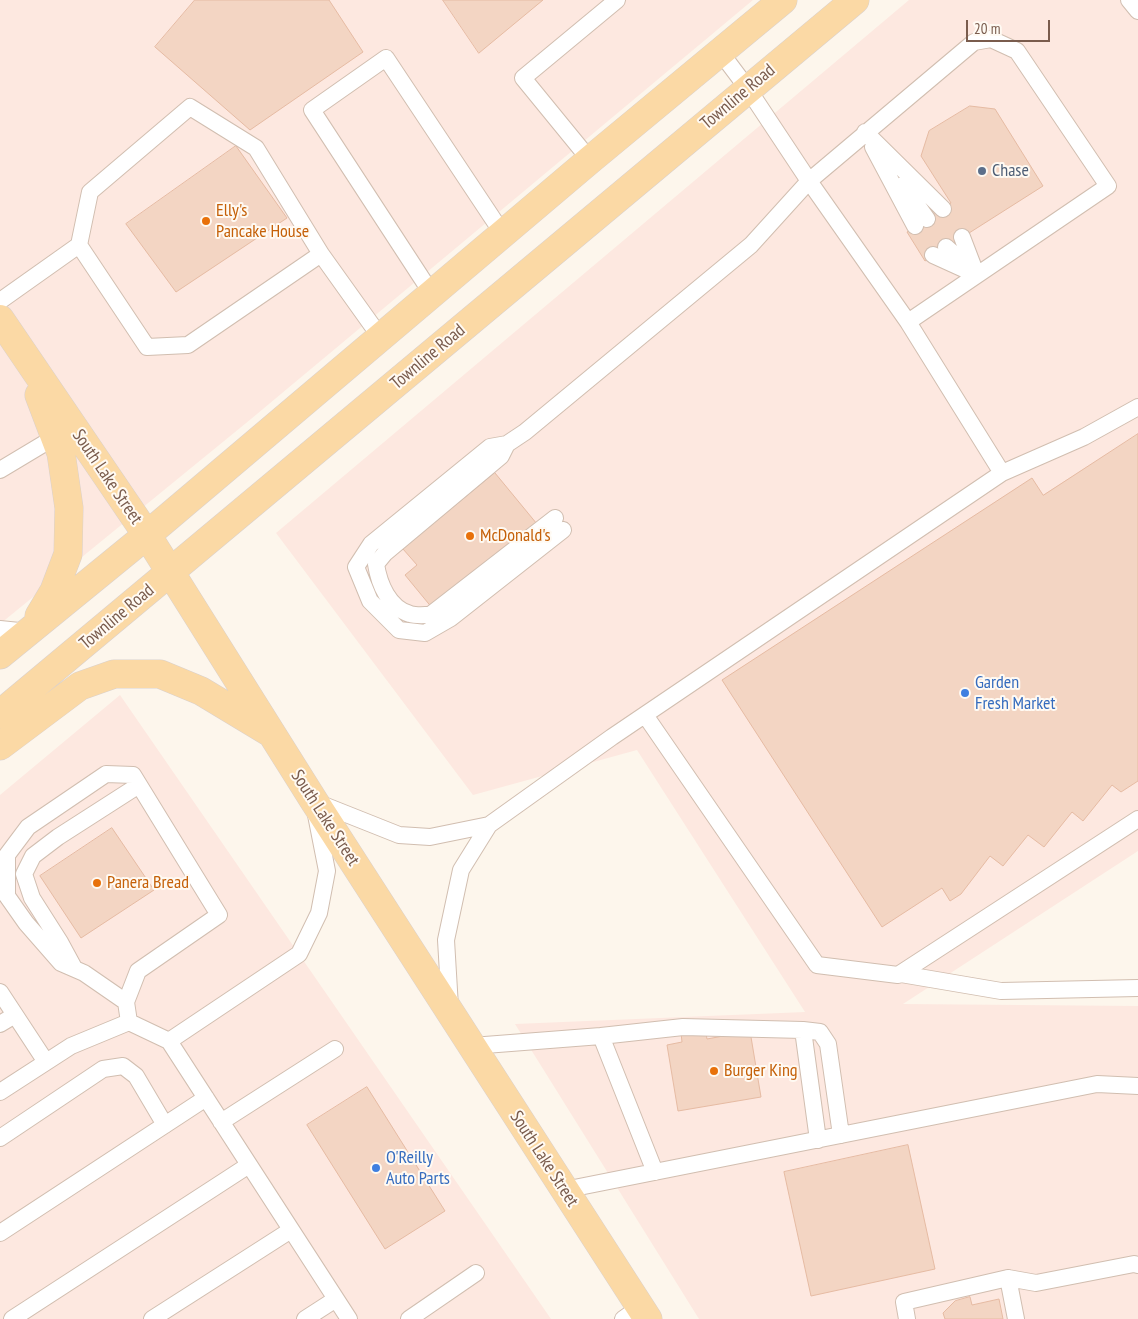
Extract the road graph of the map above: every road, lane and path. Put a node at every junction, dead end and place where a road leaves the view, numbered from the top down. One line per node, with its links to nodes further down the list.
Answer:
1 (617, 0): 9 (lane)
2 (783, 0): 6 (main road)
3 (855, 0): 7 (main road, Townline Road)
4 (1129, 0): 5 (lane)
5 (1138, 11)
6 (721, 53): 7 (lane); 9 (main road)
7 (748, 89): 10 (lane); 29 (main road, Townline Road)
8 (865, 132): 10 (lane); 11 (lane); 12 (lane); 18 (lane)
9 (590, 160): 13 (main road)
10 (809, 181): 21 (lane); 27 (lane)
11 (943, 209)
12 (921, 223)
13 (503, 234): 19 (main road); 19 (lane)
14 (962, 237): 18 (lane)
15 (79, 245): 17 (lane); 17 (lane); 20 (lane)
16 (940, 251): 18 (lane)
17 (320, 254): 22 (lane)
18 (977, 276): 21 (lane)
19 (432, 294): 22 (main road)
20 (1, 318): 24 (main road, South Lake Street)
21 (908, 322): 26 (lane)
22 (381, 338): 28 (main road)
23 (1138, 407): 26 (lane)
24 (64, 431): 25 (lane); 28 (main road, South Lake Street); 31 (main road)
25 (0, 470)
26 (1002, 473): 34 (lane)
27 (559, 524)
28 (147, 535): 29 (main road, South Lake Street); 31 (main road)
29 (170, 573): 33 (main road, Townline Road); 35 (main road, South Lake Street)
30 (0, 629): 31 (lane)
31 (29, 632): 32 (main road)
32 (0, 655)
33 (0, 714)
34 (645, 715): 40 (lane); 42 (lane)
35 (271, 733): 36 (main road); 38 (main road, South Lake Street)
36 (0, 746)
37 (139, 785): 41 (lane); 41 (lane); 45 (lane)
38 (314, 801): 40 (lane); 46 (main road, South Lake Street); 52 (lane)
39 (1138, 818): 42 (lane)
40 (489, 825): 46 (lane)
41 (75, 969): 45 (lane)
42 (901, 974): 43 (lane)
43 (1138, 988)
44 (0, 992): 47 (lane)
45 (126, 1002): 48 (lane)
46 (450, 1012): 53 (main road, South Lake Street)
47 (15, 1015): 49 (lane); 55 (lane)
48 (129, 1022): 52 (lane); 55 (lane)
49 (0, 1024)
50 (803, 1030): 51 (lane); 61 (lane); 63 (lane)
51 (601, 1036): 53 (lane); 65 (lane)
52 (169, 1041): 58 (lane)
53 (472, 1046): 66 (main road, South Lake Street)
54 (335, 1049): 59 (lane)
55 (46, 1062): 57 (lane)
56 (1138, 1086): 61 (lane)
57 (0, 1092)
58 (206, 1098): 59 (lane); 60 (lane)
59 (221, 1122): 64 (lane)
60 (165, 1125): 62 (lane); 68 (lane)
61 (841, 1135): 63 (lane)
62 (0, 1138)
63 (818, 1140): 65 (lane)
64 (249, 1165): 67 (lane); 74 (lane)
65 (655, 1172): 66 (lane)
66 (564, 1190): 73 (main road, South Lake Street)
67 (291, 1230): 72 (lane); 75 (lane)
68 (0, 1233)
69 (1138, 1265): 71 (lane)
70 (476, 1273): 78 (lane)
71 (1008, 1278): 79 (lane); 80 (lane)
72 (336, 1299): 76 (lane); 77 (lane)
73 (637, 1315)
74 (12, 1319)
75 (152, 1319)
76 (305, 1319)
77 (349, 1319)
78 (409, 1319)
79 (907, 1319)
80 (1016, 1319)

